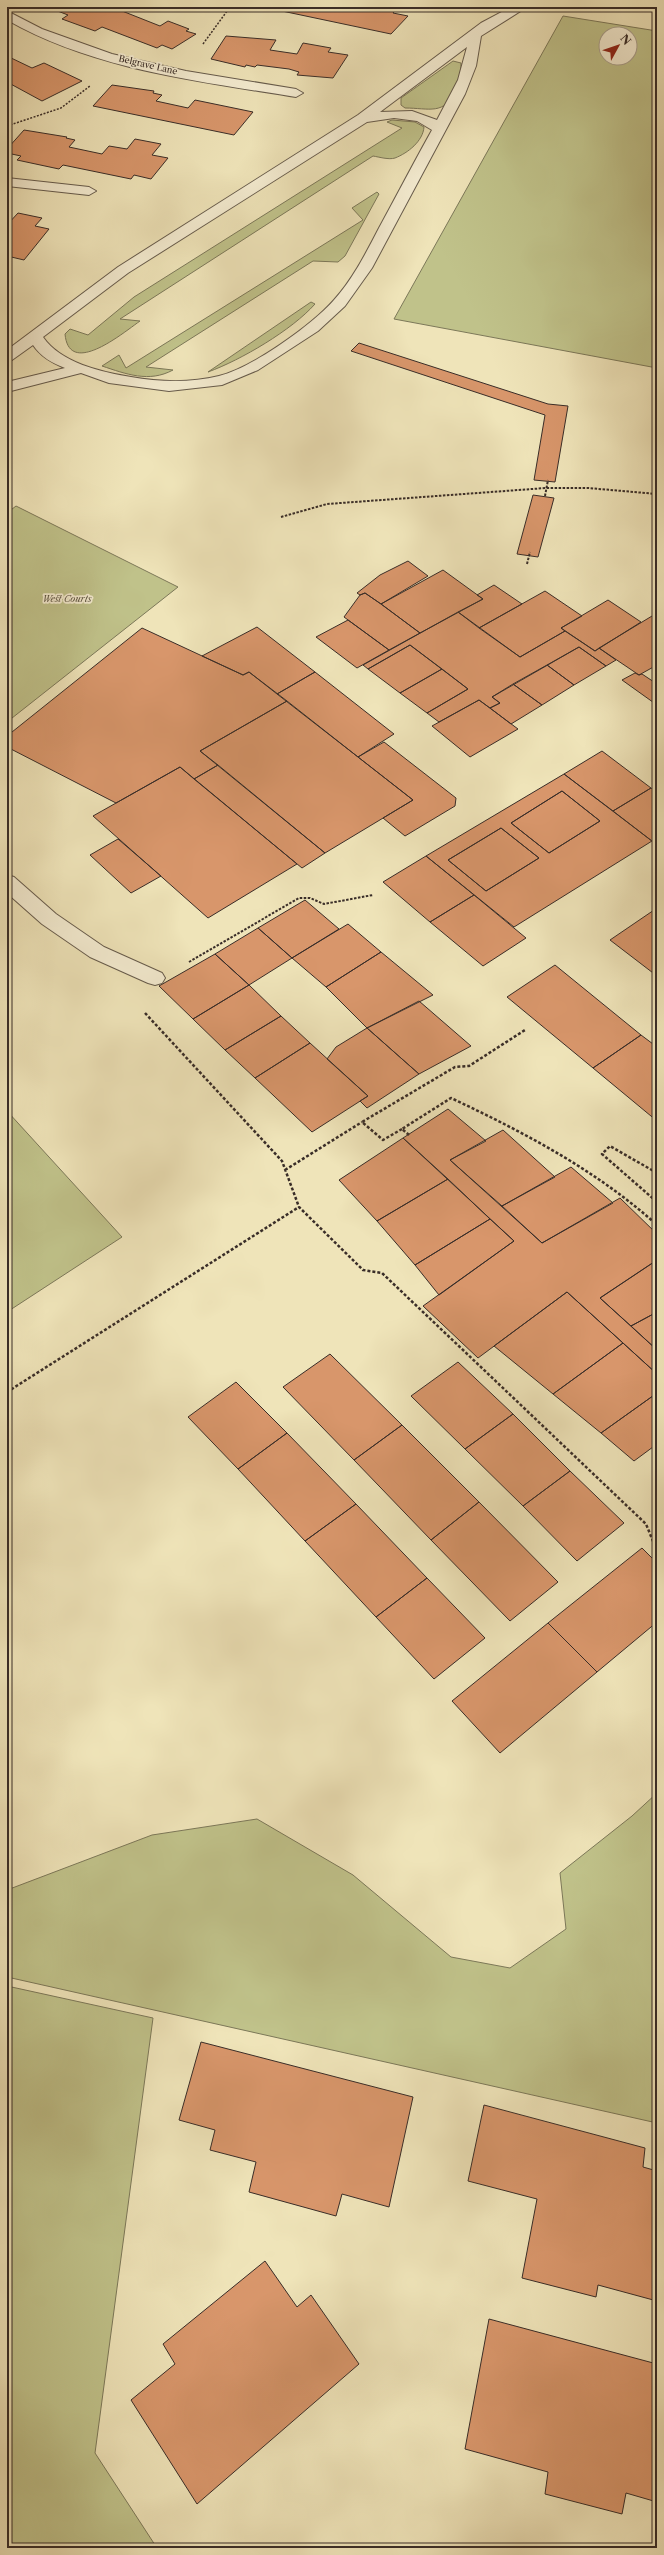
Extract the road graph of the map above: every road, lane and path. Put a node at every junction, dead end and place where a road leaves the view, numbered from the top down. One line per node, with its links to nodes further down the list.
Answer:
1 (521, 7): 3 (street)
2 (7, 15): 4 (street, Belgrave Lane)
3 (474, 36): 5 (street); 6 (street)
4 (296, 93)
5 (363, 118): 6 (street); 9 (street)
6 (439, 128): 11 (street)
7 (7, 182): 8 (street)
8 (89, 191)
9 (34, 336): 10 (street); 11 (street)
10 (7, 357)
11 (80, 369): 12 (street)
12 (7, 387)
13 (548, 480): 14 (path)
14 (546, 488): 15 (path); 16 (path); 17 (path)
15 (657, 494)
16 (544, 496)
17 (281, 517)
18 (530, 552): 19 (path)
19 (527, 564)
20 (7, 882): 23 (street)
21 (373, 895): 22 (path)
22 (185, 964)
23 (155, 978)
24 (150, 1008): 29 (path)
25 (525, 1030): 26 (path)
26 (362, 1122): 27 (path); 29 (path)
27 (402, 1129): 28 (path); 33 (path)
28 (409, 1135)
29 (285, 1170): 32 (path)
30 (657, 1173): 31 (path)
31 (657, 1202)
32 (299, 1207): 34 (path); 35 (path)
33 (657, 1225)
34 (7, 1392)
35 (657, 1551)

